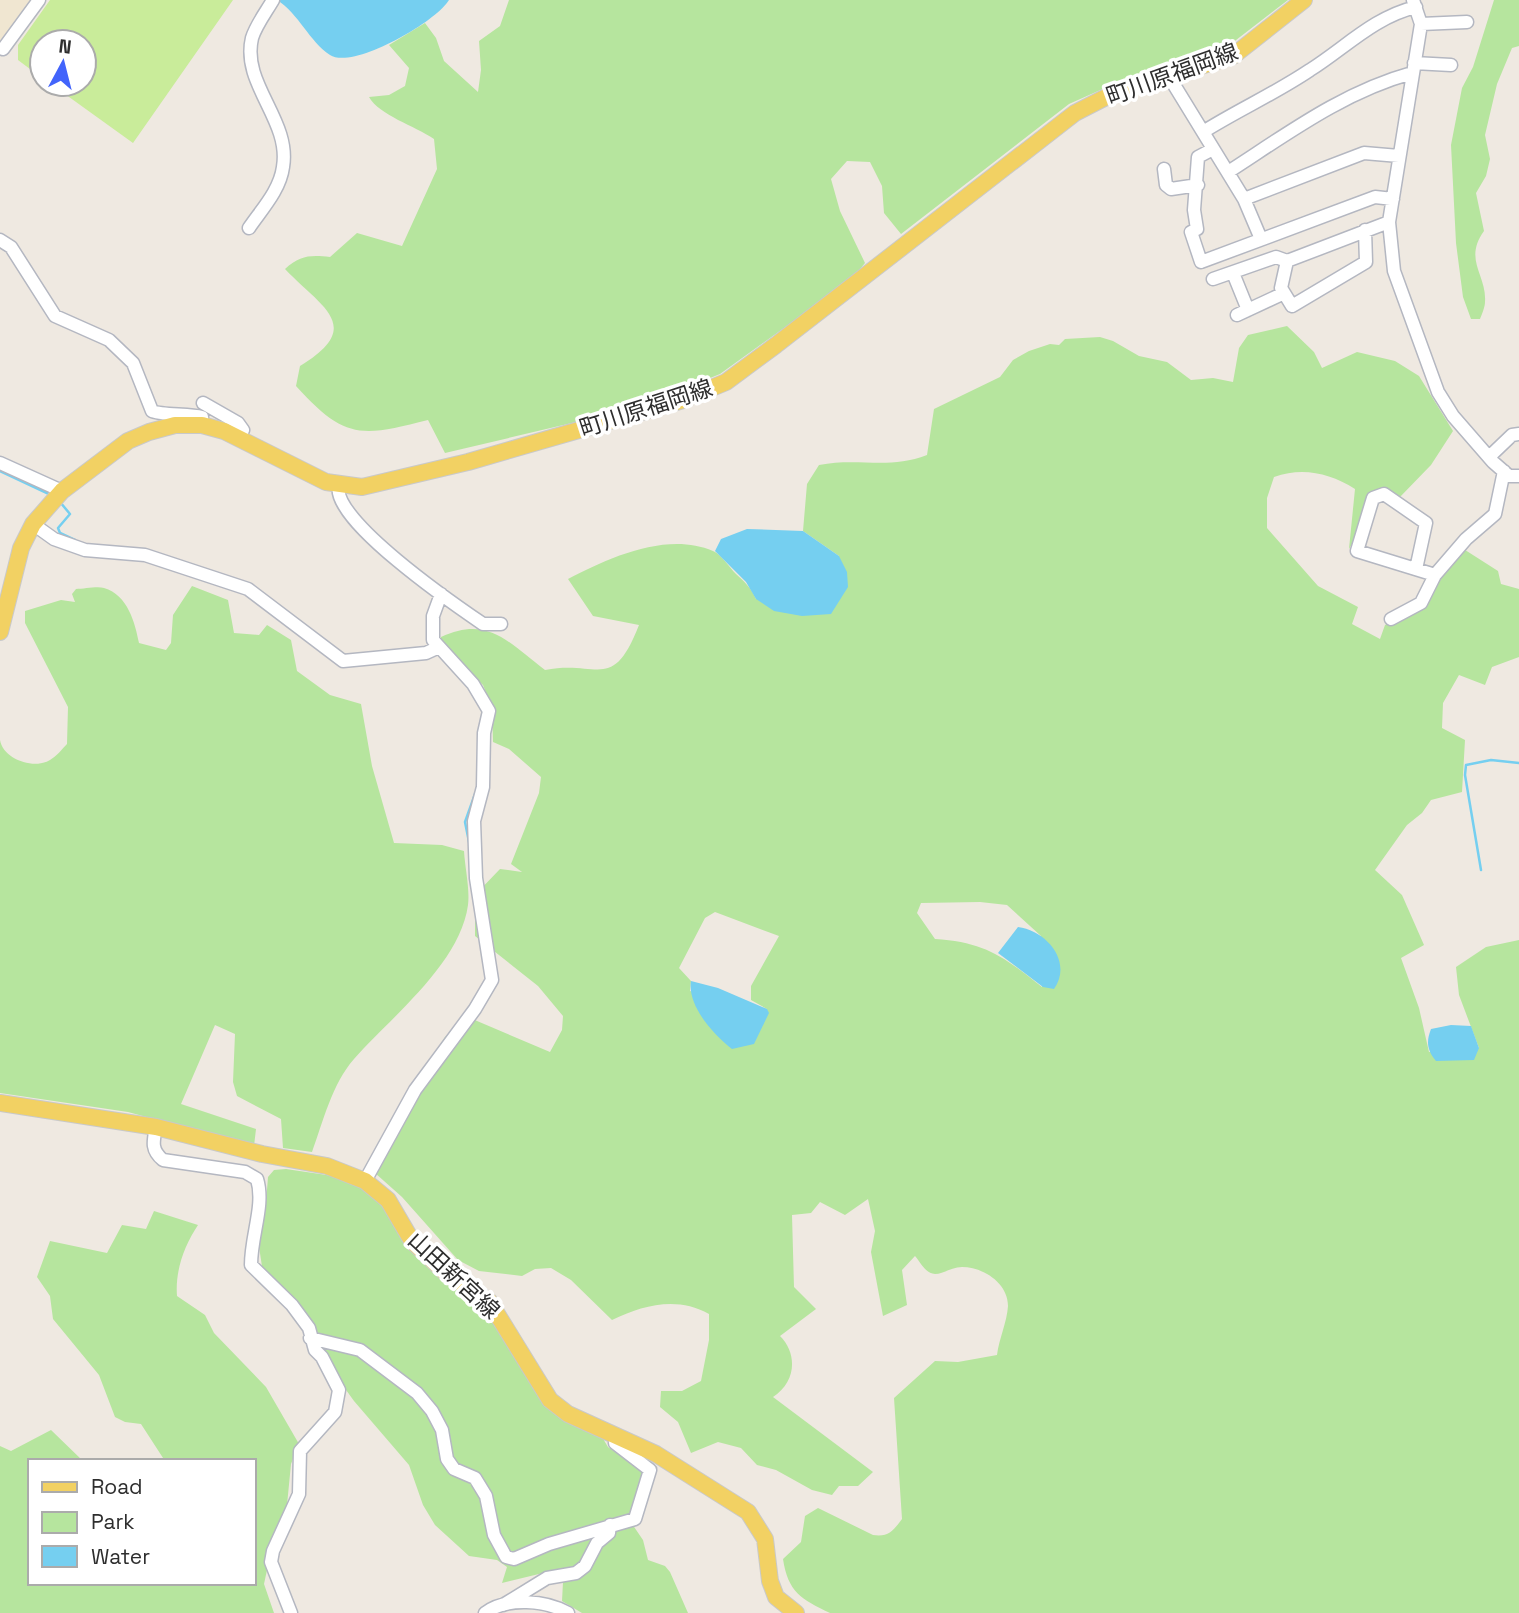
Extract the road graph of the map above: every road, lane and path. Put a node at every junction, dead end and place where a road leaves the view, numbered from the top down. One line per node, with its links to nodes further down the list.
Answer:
1 (38, 0): 7 (street)
2 (272, 0): 20 (street)
3 (1304, 0): 10 (main road, 町川原福岡線)
4 (1414, 4): 6 (street); 11 (street)
5 (1467, 22): 6 (street)
6 (1421, 24): 9 (street)
7 (3, 50)
8 (1451, 65): 9 (street)
9 (1413, 68): 13 (street); 15 (street)
10 (1168, 75): 11 (street); 39 (main road, 町川原福岡線)
11 (1203, 132): 12 (street)
12 (1213, 149): 15 (street); 16 (street)
13 (1399, 156): 17 (street); 18 (street)
14 (1164, 169): 16 (street)
15 (1227, 172): 17 (street)
16 (1198, 185): 23 (street)
17 (1244, 198): 23 (street)
18 (1393, 199): 19 (street); 23 (street)
19 (1389, 222): 21 (street); 35 (street)
20 (249, 228)
21 (1365, 230): 24 (street); 27 (street)
22 (0, 240): 30 (street)
23 (1261, 240)
24 (1287, 261): 25 (street); 27 (street)
25 (1233, 273): 26 (street); 27 (street)
26 (1213, 279)
27 (1282, 294)
28 (203, 403): 29 (street)
29 (219, 412): 31 (street); 34 (street)
30 (156, 413): 31 (street); 32 (street)
31 (202, 421): 32 (main road, 町川原福岡線); 34 (main road, 町川原福岡線)
32 (156, 430): 40 (main road, 町川原福岡線)
33 (1519, 434): 35 (street)
34 (238, 439): 39 (main road, 町川原福岡線)
35 (1489, 457): 37 (street)
36 (0, 463): 40 (street)
37 (1504, 471): 38 (street); 43 (street)
38 (1519, 476)
39 (339, 486): 44 (street)
40 (62, 491): 41 (main road, 町川原福岡線)
41 (33, 524): 47 (main road, 町川原福岡線); 48 (street)
42 (1416, 569): 42 (street); 43 (street)
43 (1435, 575): 45 (street)
44 (441, 594): 46 (street); 48 (street)
45 (1391, 619)
46 (501, 624)
47 (0, 632)
48 (438, 648): 51 (street)
49 (0, 1103): 50 (main road, 山田新宮線)
50 (156, 1127): 51 (main road, 山田新宮線); 52 (street)
51 (365, 1181): 53 (main road, 山田新宮線)
52 (310, 1338): 54 (street); 56 (street)
53 (616, 1436): 54 (street); 59 (main road, 山田新宮線)
54 (610, 1525): 55 (street)
55 (503, 1605): 57 (street); 58 (street)
56 (291, 1613)
57 (485, 1613)
58 (568, 1613)
59 (796, 1613)

